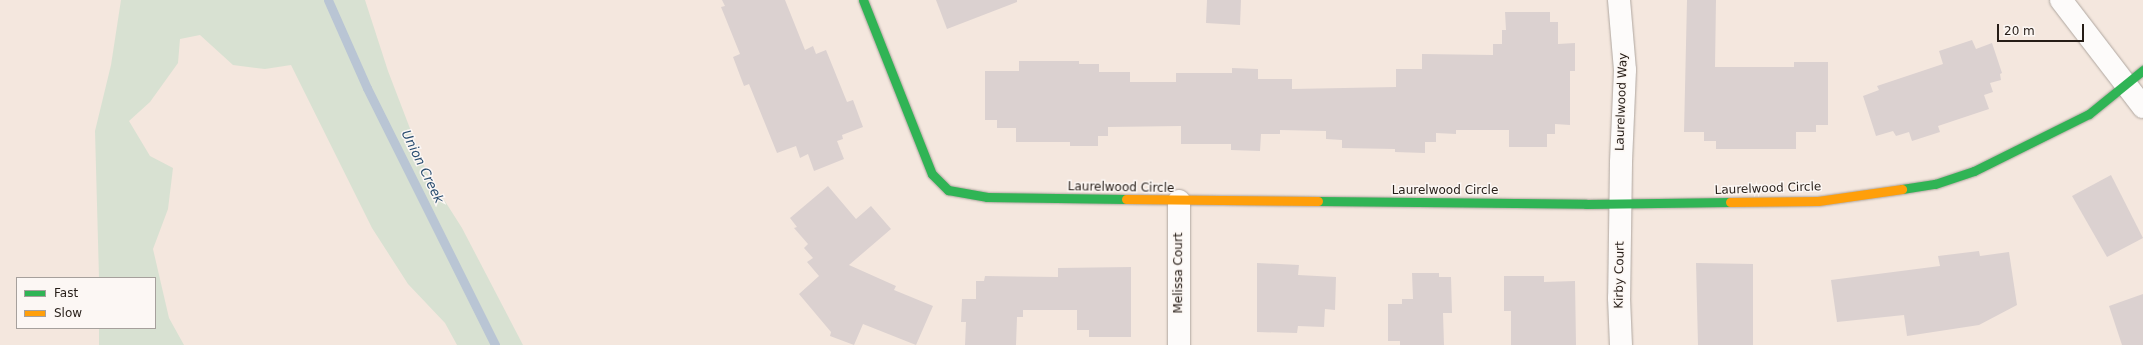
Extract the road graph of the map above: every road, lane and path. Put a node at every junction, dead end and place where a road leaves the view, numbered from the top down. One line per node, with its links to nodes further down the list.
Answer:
1 (863, 0): 7 (street, Laurelwood Circle)
2 (1619, 0): 8 (street, Laurelwood Way)
3 (2061, 0): 5 (street)
4 (2143, 70): 5 (street, Laurelwood Circle)
5 (2125, 84): 6 (street); 8 (street, Laurelwood Circle)
6 (2143, 107)
7 (1179, 201): 8 (street, Laurelwood Circle); 9 (street, Melissa Court)
8 (1621, 204): 10 (street, Kirby Court)
9 (1179, 345)
10 (1621, 345)

